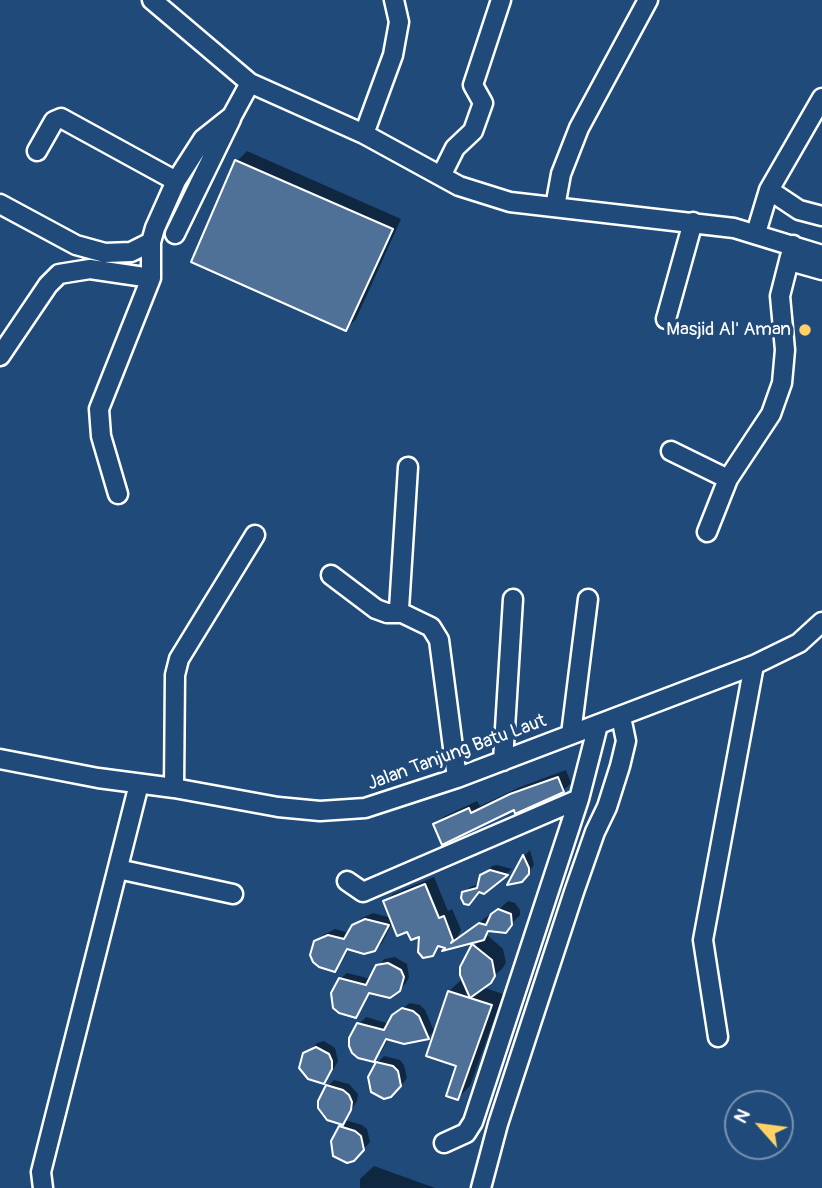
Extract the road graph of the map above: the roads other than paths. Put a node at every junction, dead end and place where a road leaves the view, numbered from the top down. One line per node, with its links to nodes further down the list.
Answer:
1 (394, 0): 8 (street)
2 (501, 0): 10 (street)
3 (649, 0): 14 (street)
4 (161, 3): 5 (street)
5 (250, 83): 7 (street); 8 (street)
6 (822, 98): 12 (street)
7 (232, 116): 11 (street); 18 (street)
8 (364, 134): 10 (street)
9 (37, 151): 11 (street)
10 (441, 176): 14 (street)
11 (176, 181): 19 (street)
12 (769, 190): 15 (street); 17 (street)
13 (0, 204): 19 (street)
14 (555, 207): 16 (street)
15 (822, 216)
16 (692, 222): 17 (street); 24 (street)
17 (755, 233): 20 (street)
18 (175, 234)
19 (151, 242): 23 (street)
20 (791, 253): 21 (street); 22 (street); 28 (street)
21 (822, 254)
22 (822, 270)
23 (151, 278): 25 (street); 29 (street)
24 (666, 319)
25 (0, 356)
26 (671, 451): 28 (street)
27 (408, 467): 35 (street)
28 (728, 479): 30 (street)
29 (118, 494)
30 (707, 532)
31 (255, 535): 45 (street)
32 (331, 575): 35 (street)
33 (513, 599): 42 (street)
34 (588, 599): 40 (street)
35 (402, 613): 43 (street)
36 (822, 622): 37 (street, Jalan Tanjung Batu Laut)
37 (754, 665): 38 (street, Jalan Tanjung Batu Laut); 50 (street)
38 (621, 717): 39 (street, Jalan Tanjung Batu Laut); 53 (street)
39 (598, 725): 40 (street, Jalan Tanjung Batu Laut); 46 (street)
40 (571, 734): 42 (street, Jalan Tanjung Batu Laut)
41 (0, 759): 44 (street, Jalan Tanjung Batu Laut)
42 (503, 761): 43 (street, Jalan Tanjung Batu Laut)
43 (457, 778): 45 (street, Jalan Tanjung Batu Laut)
44 (139, 784): 45 (street, Jalan Tanjung Batu Laut); 47 (street)
45 (174, 788)
46 (579, 799): 48 (street); 51 (street)
47 (118, 869): 49 (street); 52 (street)
48 (347, 881)
49 (233, 894)
50 (718, 1037)
51 (444, 1143)
52 (43, 1188)
53 (481, 1188)

